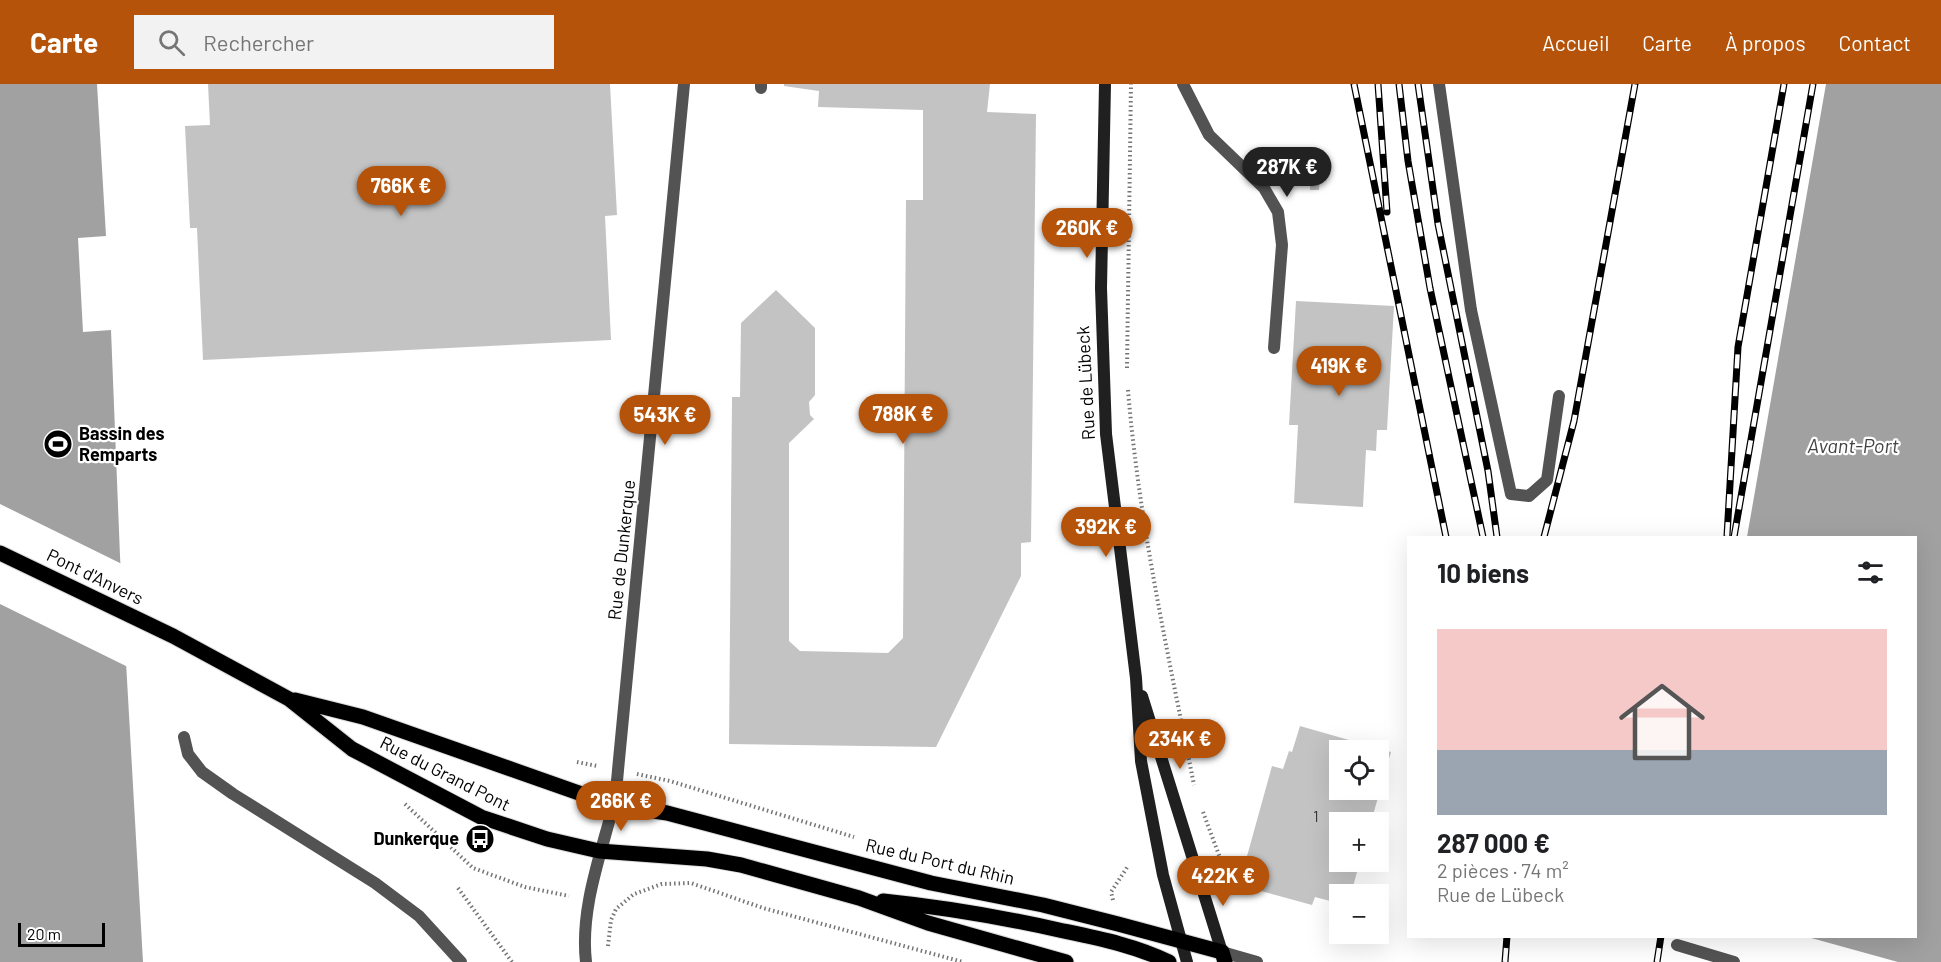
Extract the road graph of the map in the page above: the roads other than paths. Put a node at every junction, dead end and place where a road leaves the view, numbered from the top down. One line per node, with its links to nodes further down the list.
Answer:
1 (684, 84): 12 (street, Rue de Dunkerque)
2 (1106, 84): 9 (main road, Rue de Lübeck)
3 (1183, 84): 5 (street)
4 (1439, 84): 6 (street)
5 (1274, 348)
6 (1559, 396)
7 (0, 553): 8 (main road, Pont d'Anvers)
8 (173, 636): 10 (main road, Rue du Grand Pont)
9 (1136, 678): 15 (main road, Rue de Lübeck); 17 (main road, Rue de Lübeck)
10 (289, 699): 12 (main road, Rue du Grand Pont); 13 (main road, Rue du Grand Pont)
11 (184, 737): 18 (street)
12 (614, 805): 13 (street, Rue de Dunkerque); 15 (main road, Rue du Port du Rhin)
13 (599, 852): 14 (main road); 19 (street, Rue de Dunkerque)
14 (859, 898): 20 (main road); 21 (main road)
15 (1181, 941): 17 (main road, Rue du Port du Rhin); 22 (main road, Rue de Lübeck)
16 (1677, 945): 24 (street)
17 (1223, 957): 23 (street, Rue du Port du Rhin)
18 (461, 962)
19 (586, 962)
20 (1066, 962)
21 (1169, 962)
22 (1187, 962)
23 (1257, 962)
24 (1734, 962)

